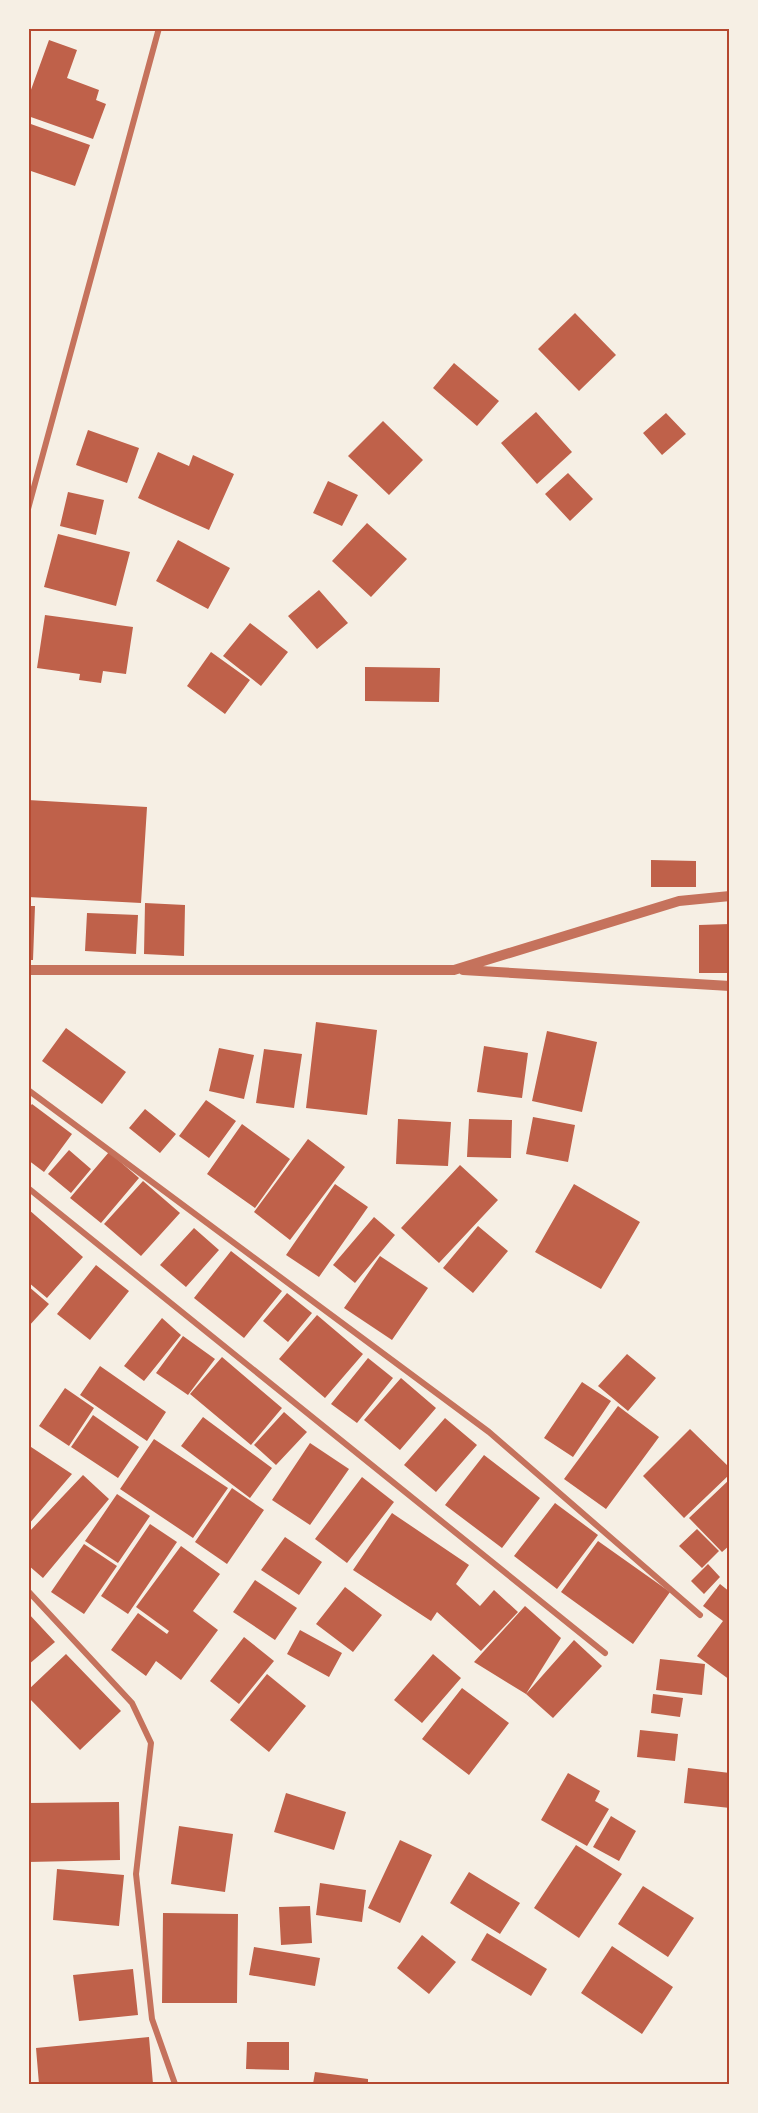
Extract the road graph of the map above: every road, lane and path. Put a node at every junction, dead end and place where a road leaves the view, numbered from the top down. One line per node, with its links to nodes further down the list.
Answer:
1 (159, 28): 2 (street)
2 (28, 508)
3 (729, 896): 5 (street)
4 (28, 970): 5 (street)
5 (454, 970): 6 (street)
6 (729, 986)
7 (28, 1089): 10 (street)
8 (28, 1188): 11 (street)
9 (28, 1591): 12 (street)
10 (700, 1616)
11 (605, 1653)
12 (175, 2085)

